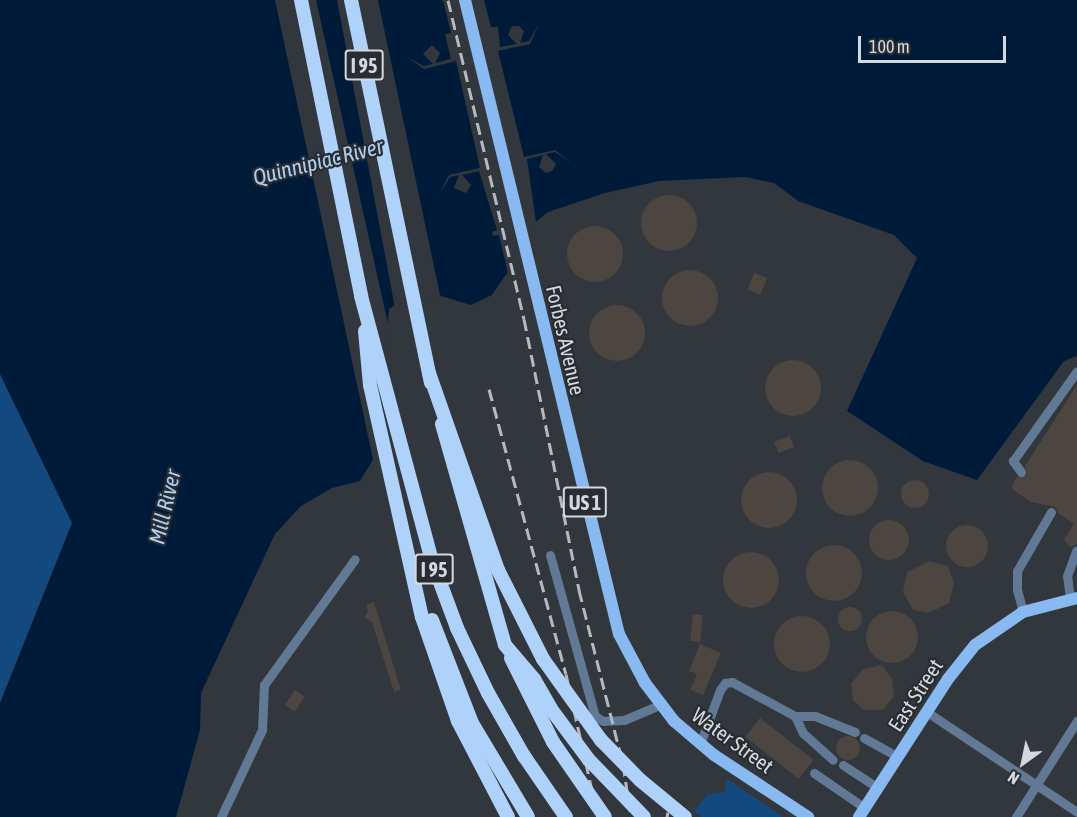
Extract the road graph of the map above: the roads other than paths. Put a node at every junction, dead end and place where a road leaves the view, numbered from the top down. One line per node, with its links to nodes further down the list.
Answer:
1 (301, 0): 4 (highway, I 95)
2 (351, 0): 6 (highway, I 95)
3 (465, 0): 16 (main road, Forbes Avenue / US 1)
4 (361, 296): 8 (highway); 35 (highway, I 95)
5 (1077, 371): 7 (lane)
6 (429, 373): 15 (highway, I 95, bridge); 38 (highway, bridge)
7 (1021, 472)
8 (398, 506): 33 (highway); 34 (highway)
9 (1051, 512): 14 (lane)
10 (1076, 551): 13 (lane)
11 (550, 555): 17 (lane)
12 (356, 559): 32 (lane)
13 (1073, 598): 14 (main road, East Street)
14 (1023, 612): 18 (main road, East Street)
15 (505, 645): 36 (highway, I 95, bridge); 37 (highway, bridge)
16 (645, 683): 17 (main road, Water Street / US 1)
17 (660, 705): 23 (main road, Water Street / US 1)
18 (927, 712): 24 (main road, East Street); 28 (lane)
19 (795, 716): 21 (lane); 23 (lane); 25 (lane)
20 (1076, 725): 28 (lane)
21 (855, 732)
22 (864, 738): 24 (lane)
23 (700, 744): 39 (main road, Water Street / US 1)
24 (898, 757): 29 (main road, East Street)
25 (833, 759)
26 (843, 765): 29 (lane)
27 (814, 773): 31 (lane)
28 (1036, 785): 30 (lane); 40 (lane)
29 (878, 788): 31 (main road, East Street)
30 (1077, 812)
31 (862, 813)
32 (221, 817)
33 (508, 817)
34 (528, 817)
35 (566, 817)
36 (605, 817)
37 (644, 817)
38 (685, 817)
39 (808, 817)
40 (1016, 817)

